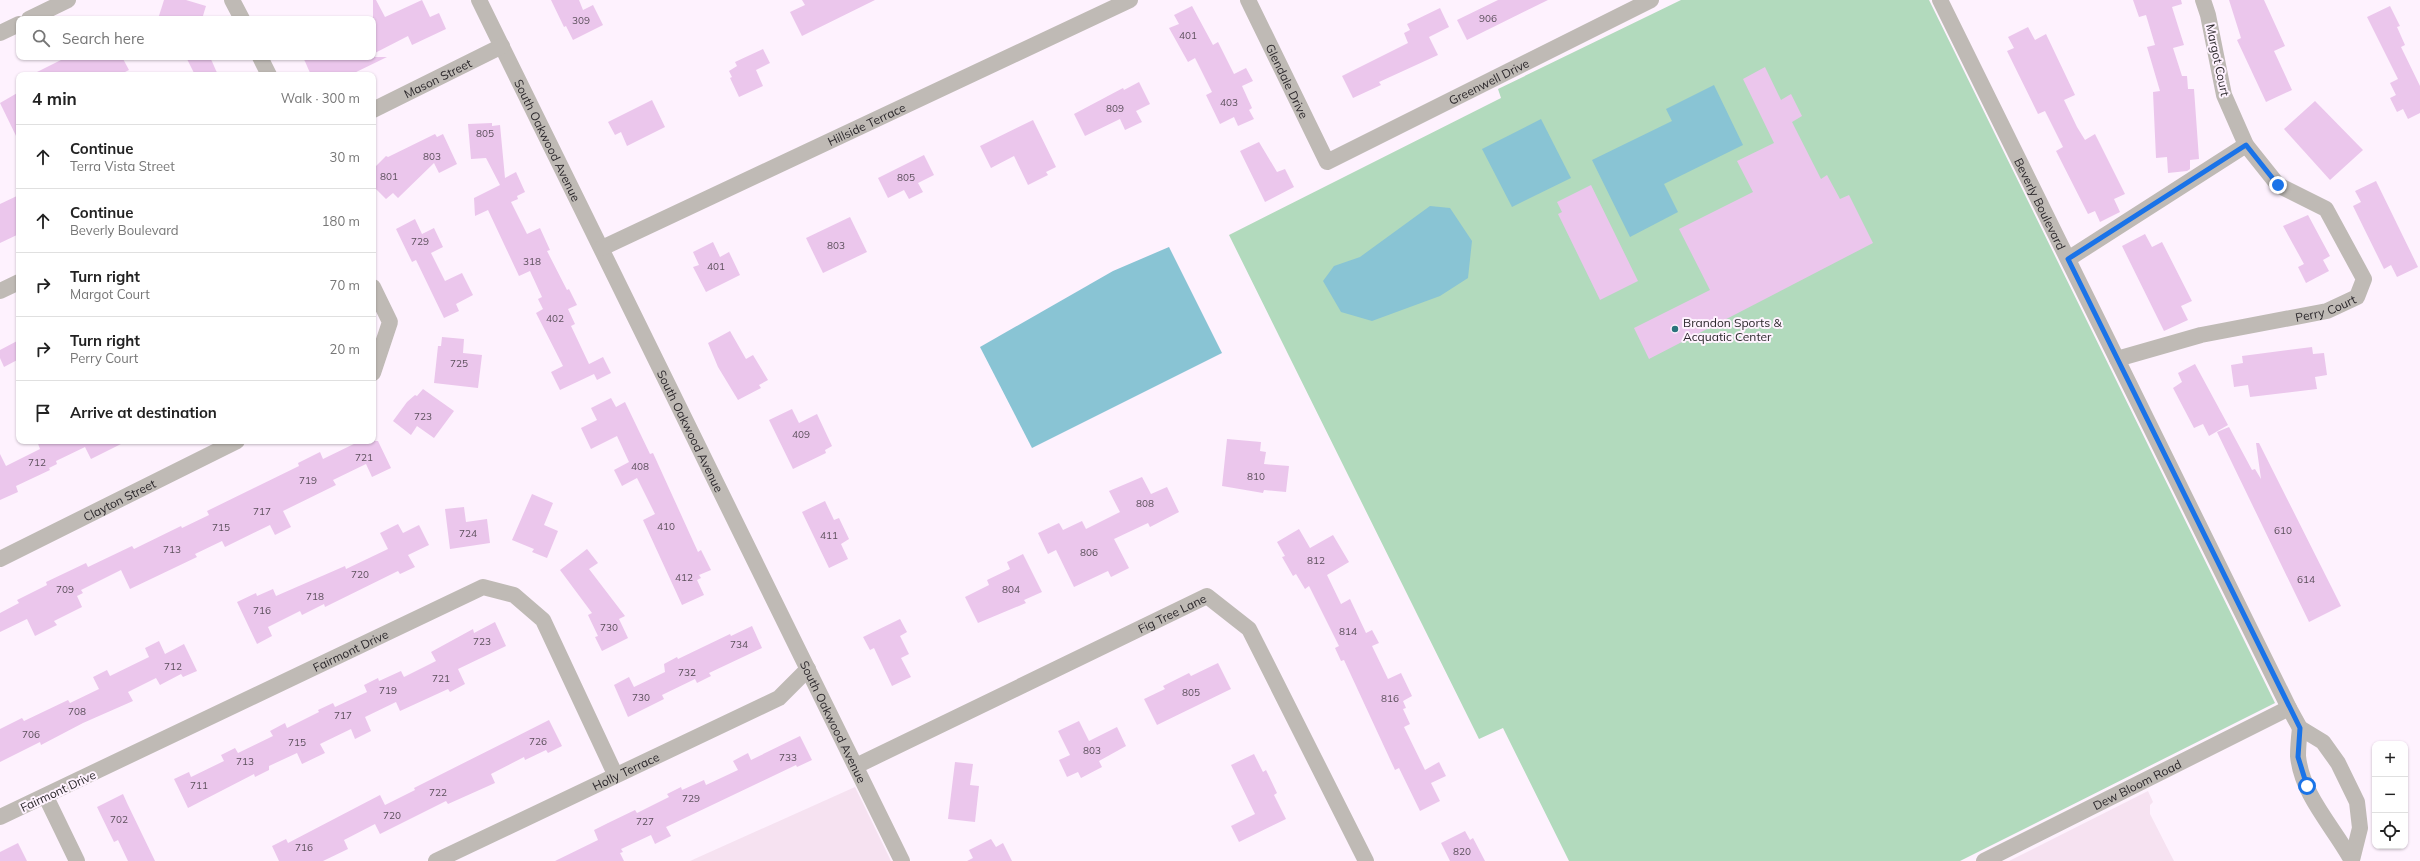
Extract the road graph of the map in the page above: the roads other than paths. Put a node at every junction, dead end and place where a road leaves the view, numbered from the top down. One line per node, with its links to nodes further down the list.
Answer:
1 (68, 0): 9 (street)
2 (232, 0): 10 (street)
3 (479, 0): 13 (street, South Oakwood Avenue)
4 (1130, 0): 19 (street, Hillside Terrace)
5 (1248, 0): 18 (street, Glendale Drive)
6 (1650, 0): 18 (street, Greenwell Drive)
7 (1940, 0): 20 (street, Beverly Boulevard)
8 (2203, 0): 17 (street, Margot Court)
9 (35, 16)
10 (240, 16)
11 (16, 25): 12 (street)
12 (0, 33)
13 (502, 46): 16 (street, Mason Street); 19 (street, South Oakwood Avenue)
14 (262, 60): 15 (street)
15 (268, 72)
16 (376, 109)
17 (2246, 145): 20 (street); 24 (street, Perry Court)
18 (1327, 162)
19 (602, 248): 28 (street, South Oakwood Avenue)
20 (2068, 259): 24 (street, Beverly Boulevard)
21 (16, 283): 22 (street)
22 (0, 291)
23 (376, 293): 25 (street)
24 (2117, 359): 29 (street, Beverly Boulevard)
25 (376, 364)
26 (231, 444): 27 (street, Clayton Street)
27 (0, 558)
28 (808, 669): 31 (street, South Oakwood Avenue); 32 (street, Holly Terrace)
29 (2289, 708): 30 (street, Beverly Boulevard); 39 (street, Dew Bloom Road)
30 (2300, 728): 40 (street); 40 (street)
31 (856, 766): 37 (street, South Oakwood Avenue); 38 (street, Fig Tree Lane)
32 (615, 774): 33 (street, Fairmont Drive); 36 (street, Holly Terrace)
33 (46, 797): 34 (street, Fairmont Drive); 35 (street)
34 (0, 818)
35 (77, 861)
36 (436, 861)
37 (902, 861)
38 (1366, 861)
39 (1984, 861)
40 (2352, 861)

